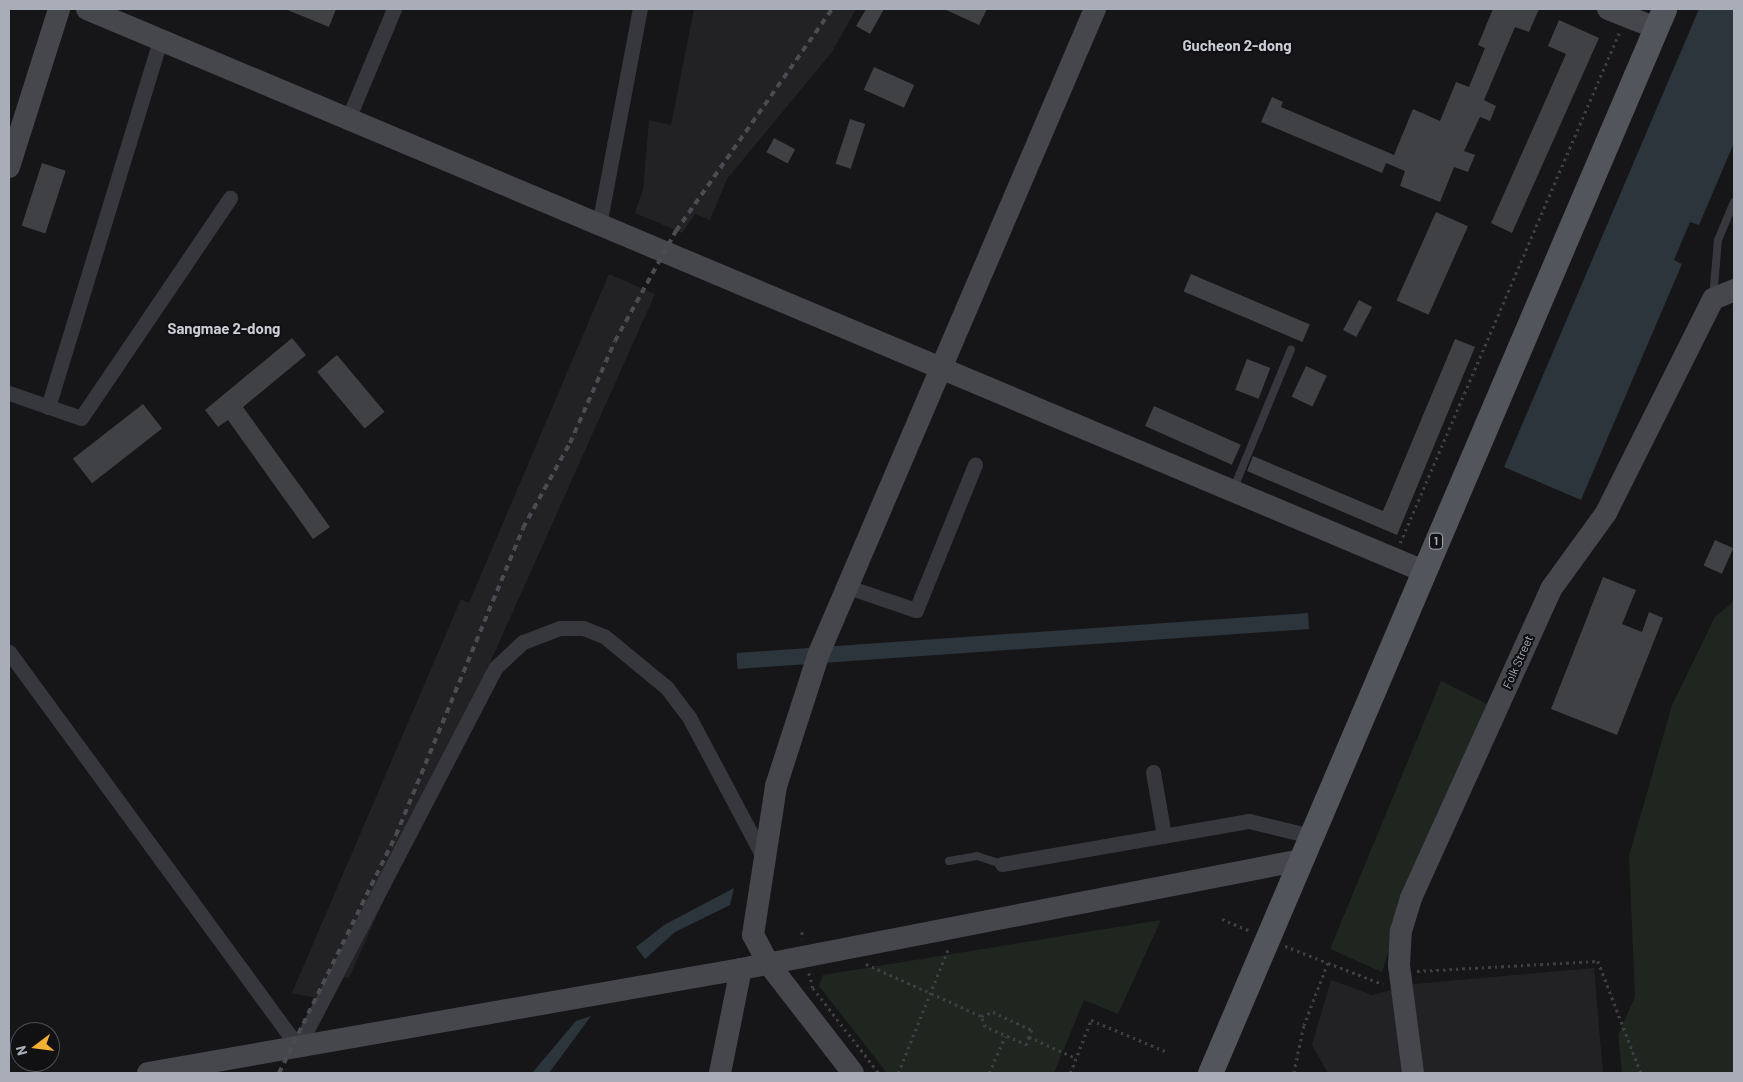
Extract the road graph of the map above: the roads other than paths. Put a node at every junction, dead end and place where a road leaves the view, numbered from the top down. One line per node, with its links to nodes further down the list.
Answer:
1 (58, 9): 10 (street)
2 (87, 9): 8 (street)
3 (394, 9): 9 (street)
4 (640, 9): 14 (street)
5 (1095, 9): 18 (street)
6 (1617, 12): 7 (street)
7 (1660, 18): 23 (main road, 1)
8 (160, 40): 9 (street); 20 (street)
9 (348, 119): 14 (street)
10 (13, 137): 11 (street)
11 (9, 167)
12 (230, 198): 20 (street)
13 (1734, 202): 16 (lane)
14 (599, 225): 18 (street)
15 (1734, 290): 16 (street)
16 (1713, 299): 40 (street, Folk Street)
17 (1291, 349): 22 (lane)
18 (941, 371): 22 (street); 24 (street)
19 (9, 393): 20 (street)
20 (48, 407)
21 (975, 465): 24 (street)
22 (1232, 492): 23 (street)
23 (1423, 571): 28 (main road, 1)
24 (848, 587): 29 (street)
25 (9, 652): 35 (street)
26 (1152, 772): 27 (street)
27 (1164, 836): 28 (street); 32 (street)
28 (1311, 836): 30 (main road, 1)
29 (763, 856): 33 (street); 35 (street)
30 (1300, 860): 33 (street); 39 (main road, 1)
31 (949, 861): 32 (lane)
32 (1002, 864)
33 (768, 963): 34 (street); 38 (street)
34 (741, 969): 35 (street); 37 (street)
35 (298, 1047): 36 (street)
36 (148, 1073)
37 (720, 1073)
38 (853, 1073)
39 (1210, 1073)
40 (1413, 1073)

